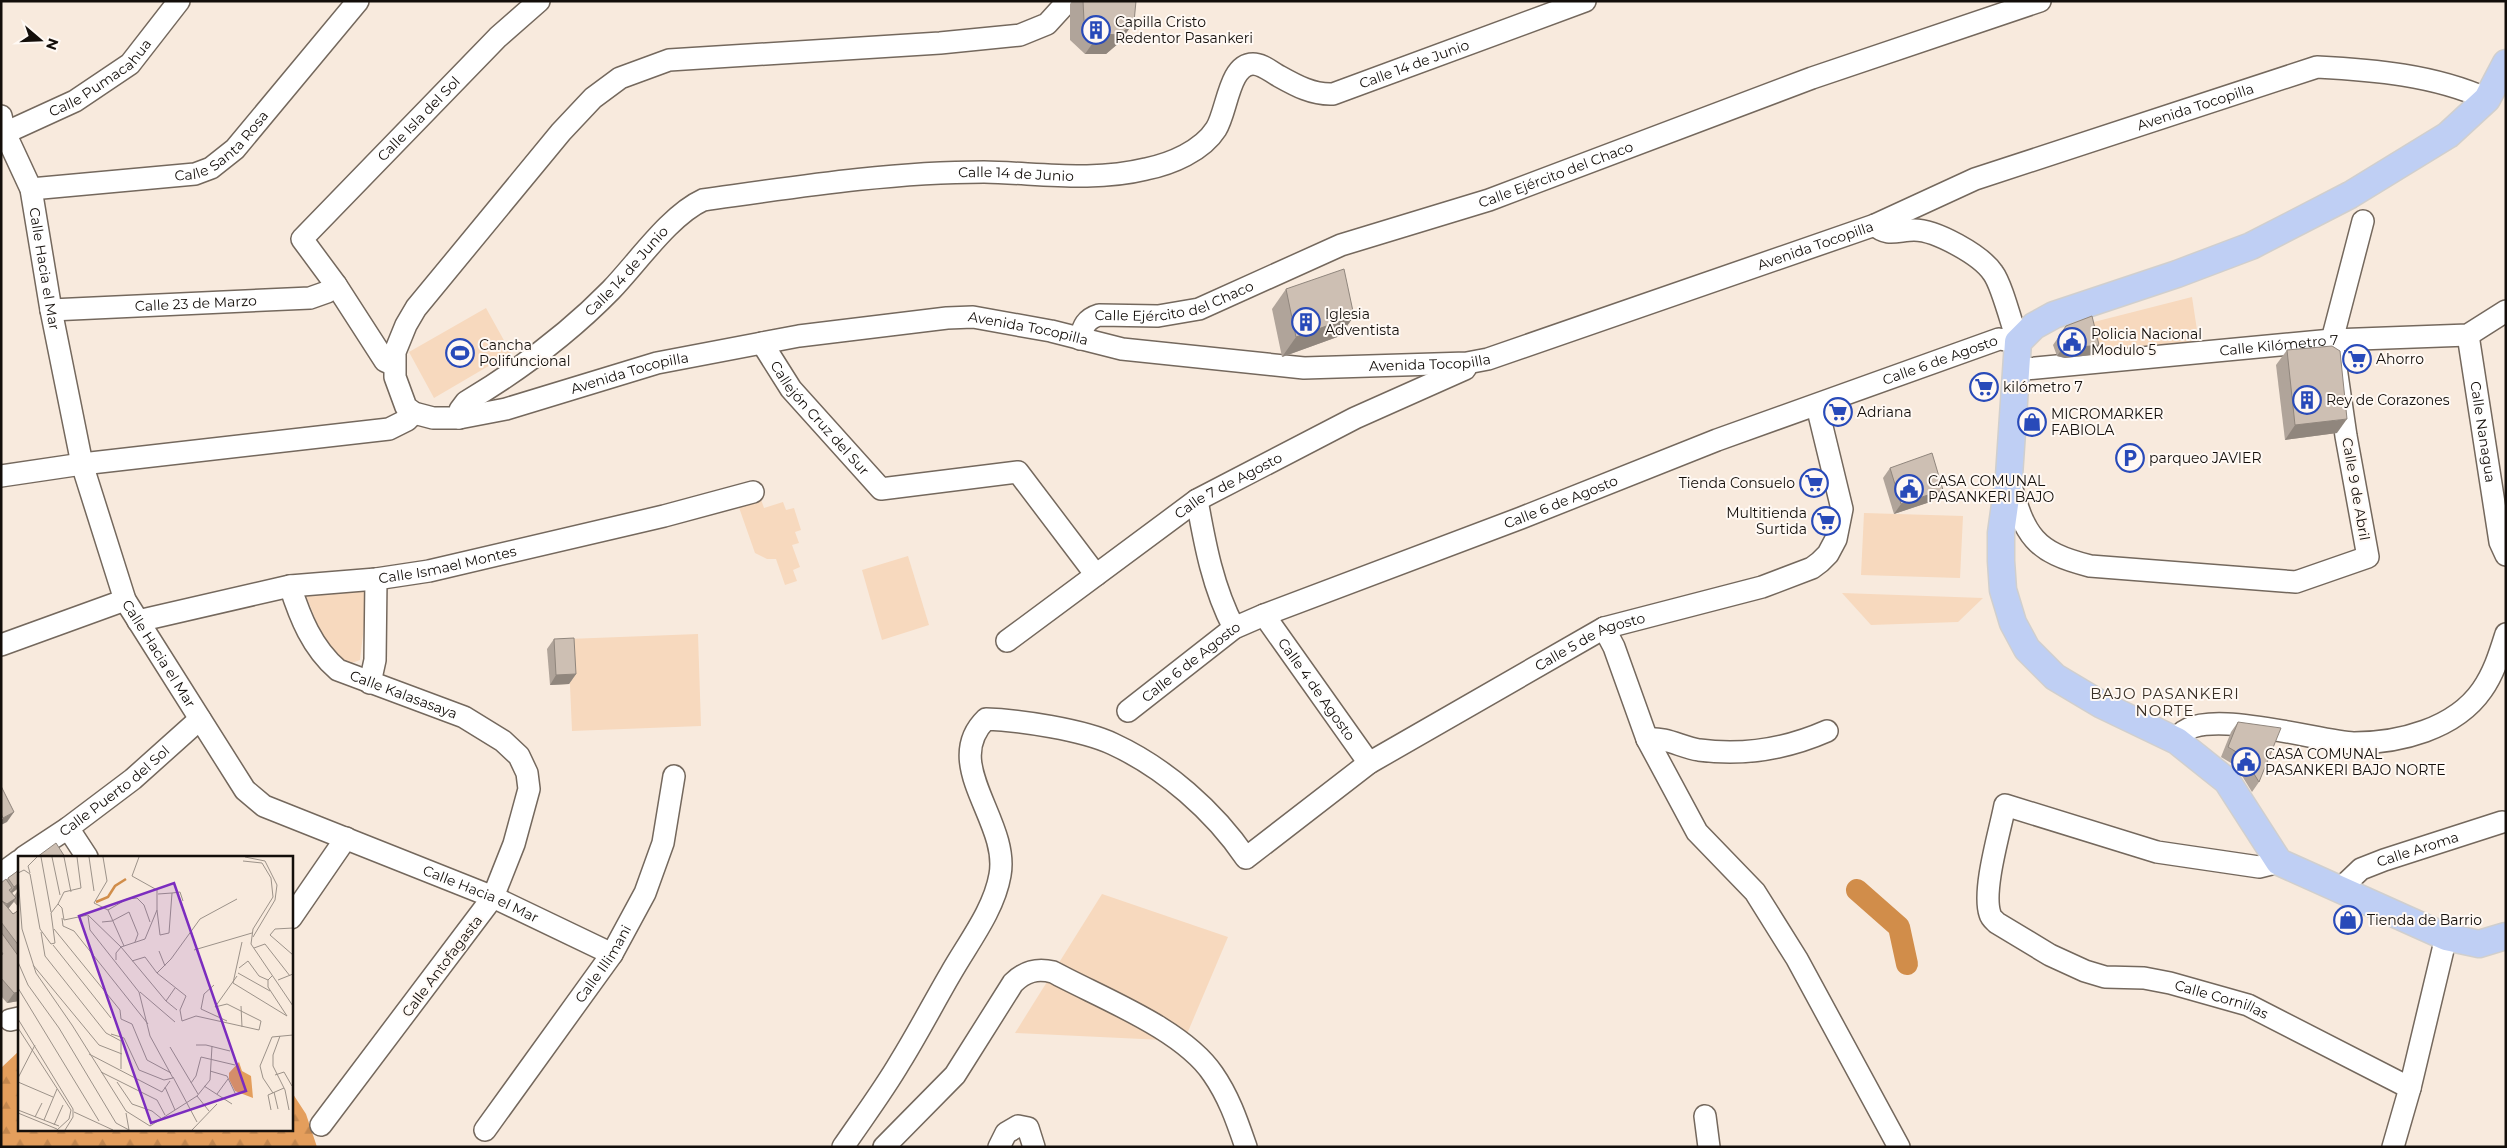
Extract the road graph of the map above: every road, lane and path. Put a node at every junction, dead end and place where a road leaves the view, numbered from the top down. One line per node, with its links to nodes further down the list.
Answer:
1 (180, 1): 9 (street, Calle Pumacahua)
2 (358, 1): 10 (street, Calle Santa Rosa)
3 (539, 1): 13 (street, Calle Isla del Sol)
4 (1068, 1): 22 (street)
5 (1586, 1): 26 (street, Calle 14 de Junio)
6 (2040, 1): 17 (street, Calle Ejército del Chaco)
7 (2506, 64): 8 (main road)
8 (2487, 99): 12 (street, Avenida Tocopilla); 19 (main road)
9 (3, 125): 10 (street, Calle Hacia el Mar)
10 (31, 189): 14 (street, Calle Hacia el Mar)
11 (2363, 221): 18 (street, Calle 9 de Abril)
12 (1875, 225): 19 (street); 21 (street, Avenida Tocopilla)
13 (336, 285): 14 (street, Calle 23 de Marzo); 22 (street)
14 (51, 310): 27 (street, Calle Hacia el Mar)
15 (2506, 312): 16 (street, Calle Kilómetro 7)
16 (2468, 335): 18 (street, Calle Kilómetro 7); 32 (street, Calle Nanagua)
17 (1080, 338): 20 (street, Avenida Tocopilla); 21 (street, Avenida Tocopilla)
18 (2332, 340): 23 (street, Calle Kilómetro 7); 29 (street, Calle 9 de Abril)
19 (2018, 342): 23 (main road); 24 (street, Calle 6 de Agosto)
20 (762, 343): 26 (street, Avenida Tocopilla); 33 (street, Callejón Cruz del Sur)
21 (1467, 363): 31 (street, Calle 7 de Agosto)
22 (394, 365): 25 (street)
23 (2015, 370): 29 (main road)
24 (1818, 406): 37 (street, Calle 6 de Agosto); 40 (street, Calle 5 de Agosto)
25 (414, 413): 26 (street, Avenida Tocopilla); 27 (street)
26 (459, 418)
27 (82, 464): 28 (street); 36 (street, Calle Hacia el Mar)
28 (1, 476)
29 (2009, 476): 49 (main road)
30 (753, 492): 34 (street, Calle Ismael Montes)
31 (1197, 500): 33 (street, Calle 7 de Agosto); 39 (street)
32 (2506, 555)
33 (1096, 575): 42 (street, Calle 7 de Agosto)
34 (376, 579): 35 (street, Calle Ismael Montes); 44 (street)
35 (290, 586): 38 (street, Calle Ismael Montes); 44 (street, Calle Kalasasaya)
36 (125, 600): 38 (street, Calle Hacia el Mar); 43 (street)
37 (1264, 615): 39 (street, Calle 6 de Agosto); 50 (street, Calle 4 de Agosto)
38 (138, 621): 46 (street, Calle Hacia el Mar)
39 (1234, 628): 45 (street, Calle 6 de Agosto)
40 (1604, 628): 48 (street); 50 (street, Calle 5 de Agosto)
41 (2506, 634): 49 (street)
42 (1007, 641)
43 (1, 645)
44 (370, 682): 52 (street, Calle Kalasasaya)
45 (1128, 711)
46 (200, 719): 54 (street, Calle Puerto del Sol); 55 (street, Calle Hacia el Mar)
47 (1827, 731): 48 (street)
48 (1647, 738): 77 (street)
49 (2177, 741): 59 (main road)
50 (1369, 763): 71 (street, Calle 5 de Agosto)
51 (674, 776): 66 (street, Calle Illimani)
52 (529, 789): 62 (street, Calle Antofagasta)
53 (2502, 822): 61 (street, Calle Aroma)
54 (68, 828): 56 (street, Calle Puerto del Sol); 57 (street)
55 (346, 838): 62 (street, Calle Hacia el Mar); 63 (street)
56 (26, 856)
57 (86, 856)
58 (18, 862): 60 (street)
59 (2279, 862): 61 (main road); 67 (street, Calle Cornillas)
60 (1, 874)
61 (2340, 889): 65 (main road)
62 (494, 897): 66 (street, Calle Hacia el Mar); 69 (street, Calle Antofagasta)
63 (292, 917)
64 (2506, 936): 65 (main road)
65 (2446, 937): 67 (street)
66 (612, 954): 70 (street, Calle Illimani)
67 (2410, 1088): 78 (street)
68 (1705, 1116): 76 (street)
69 (322, 1125)
70 (484, 1130)
71 (843, 1147)
72 (884, 1147): 75 (street)
73 (999, 1147): 74 (street)
74 (1034, 1147)
75 (1246, 1147)
76 (1709, 1147)
77 (1899, 1147)
78 (2393, 1147)

